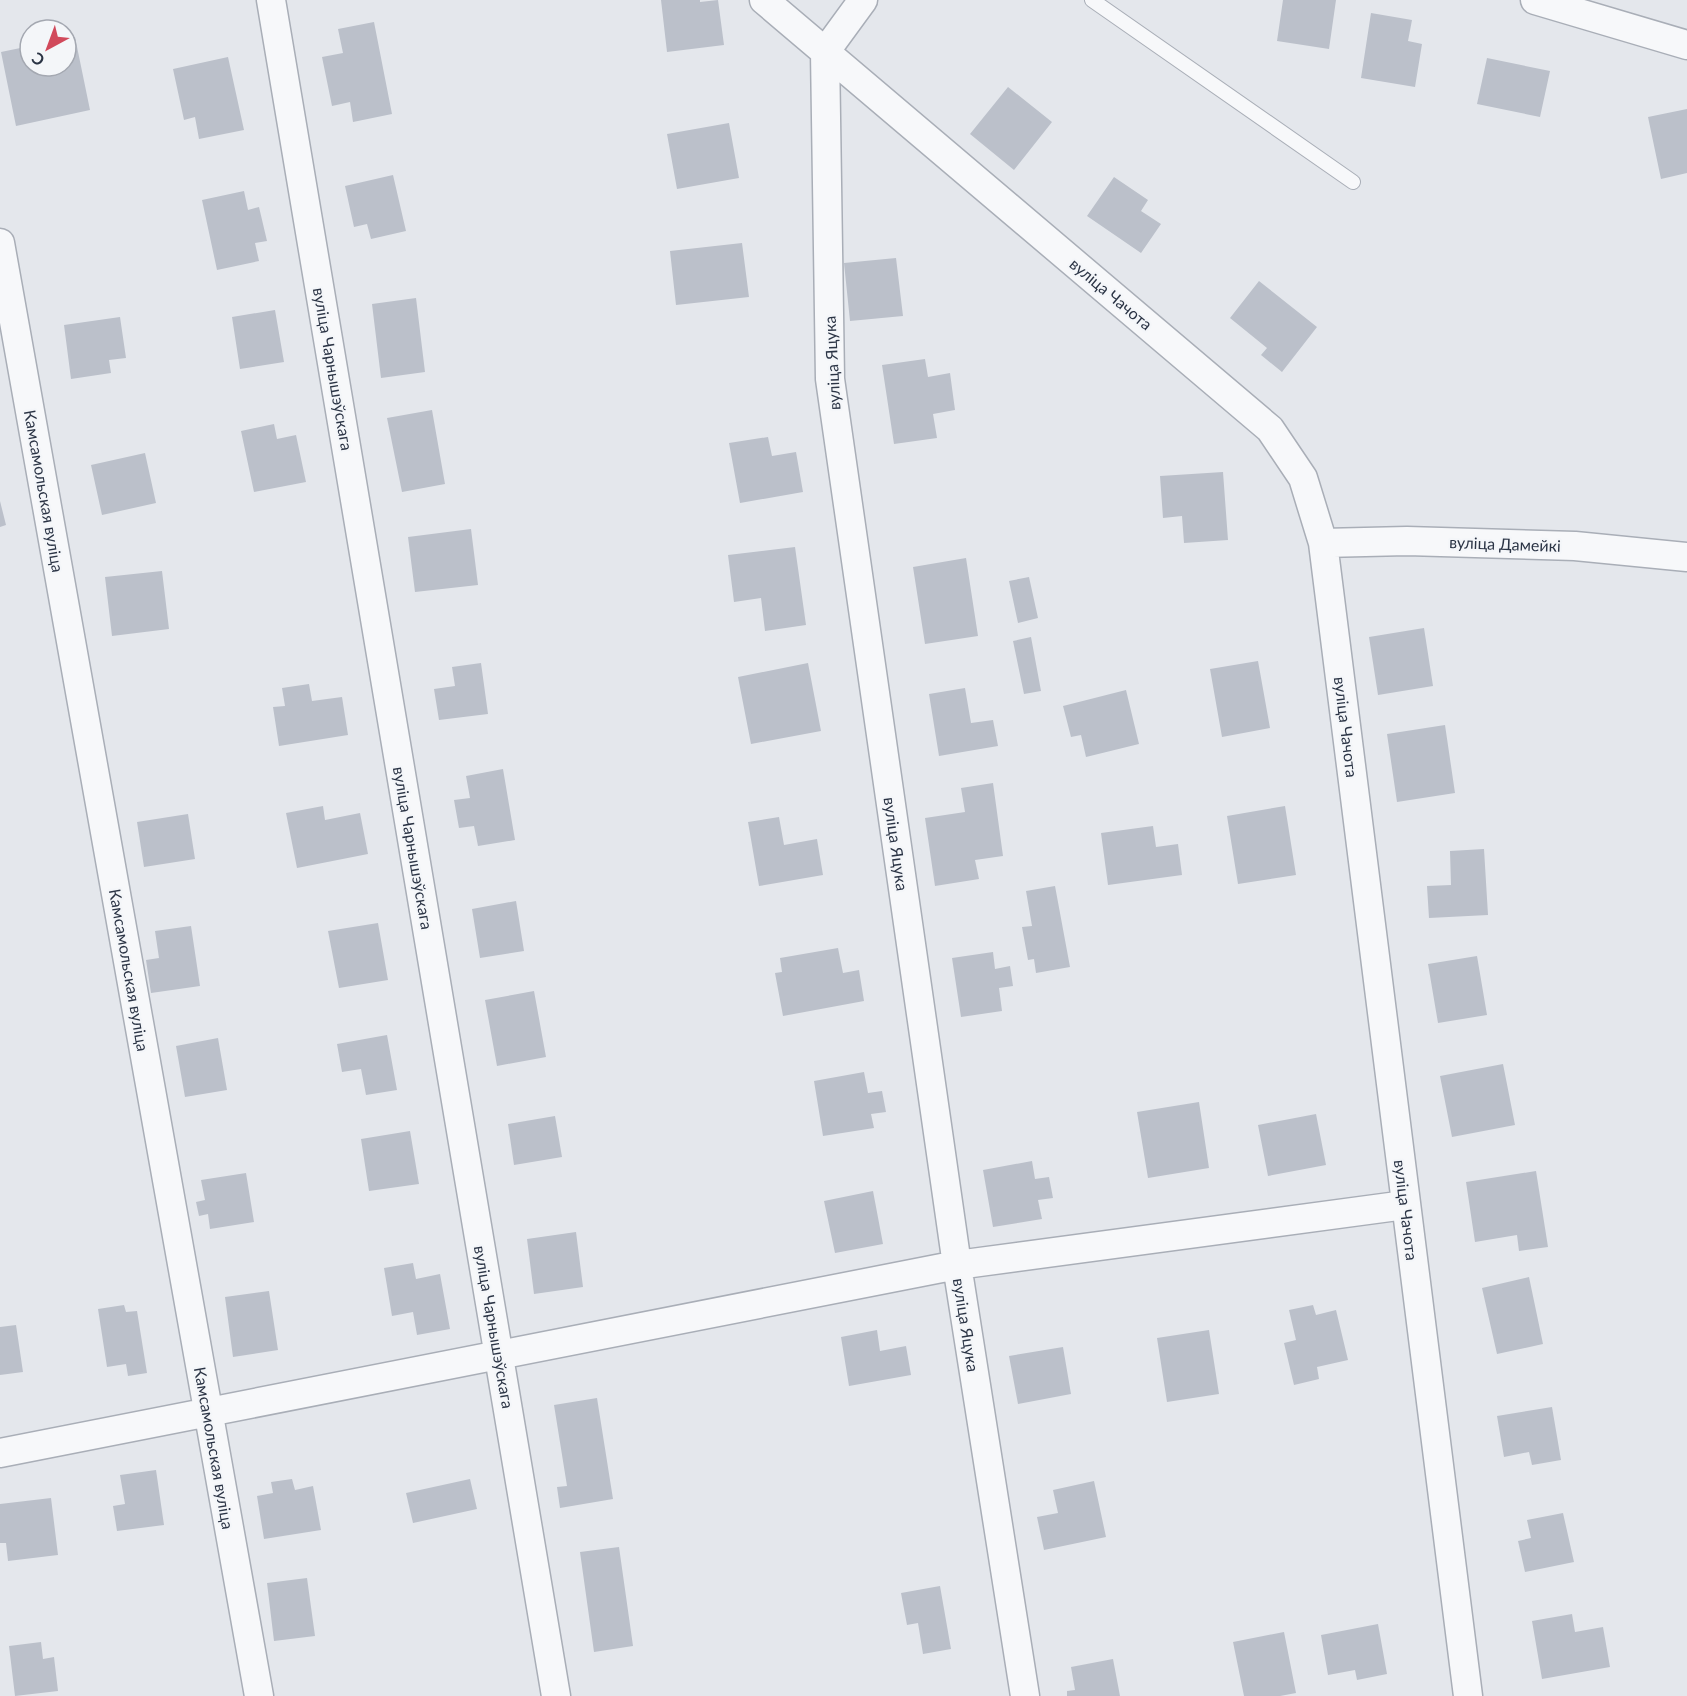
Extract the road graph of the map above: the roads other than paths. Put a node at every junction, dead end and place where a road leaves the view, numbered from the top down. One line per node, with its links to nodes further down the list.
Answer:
1 (271, 0): 14 (street, вуліца Чарнышэўскага)
2 (764, 0): 7 (street, вуліца Чачота)
3 (863, 0): 7 (street)
4 (1092, 0): 8 (lane)
5 (1535, 0): 6 (street)
6 (1687, 45)
7 (825, 52): 10 (street, вуліца Чачота); 13 (street, вуліца Яцука)
8 (1353, 182)
9 (0, 243): 15 (street, Камсамольская вуліца)
10 (1323, 543): 11 (street, вуліца Дамейкі); 12 (street, вуліца Чачота)
11 (1687, 557)
12 (1405, 1205): 13 (street); 20 (street, вуліца Чачота)
13 (957, 1265): 14 (street); 19 (street, вуліца Яцука)
14 (498, 1355): 15 (street); 18 (street, вуліца Чарнышэўскага)
15 (207, 1412): 16 (street); 17 (street, Камсамольская вуліца)
16 (0, 1453)
17 (258, 1696)
18 (556, 1696)
19 (1025, 1696)
20 (1468, 1696)

